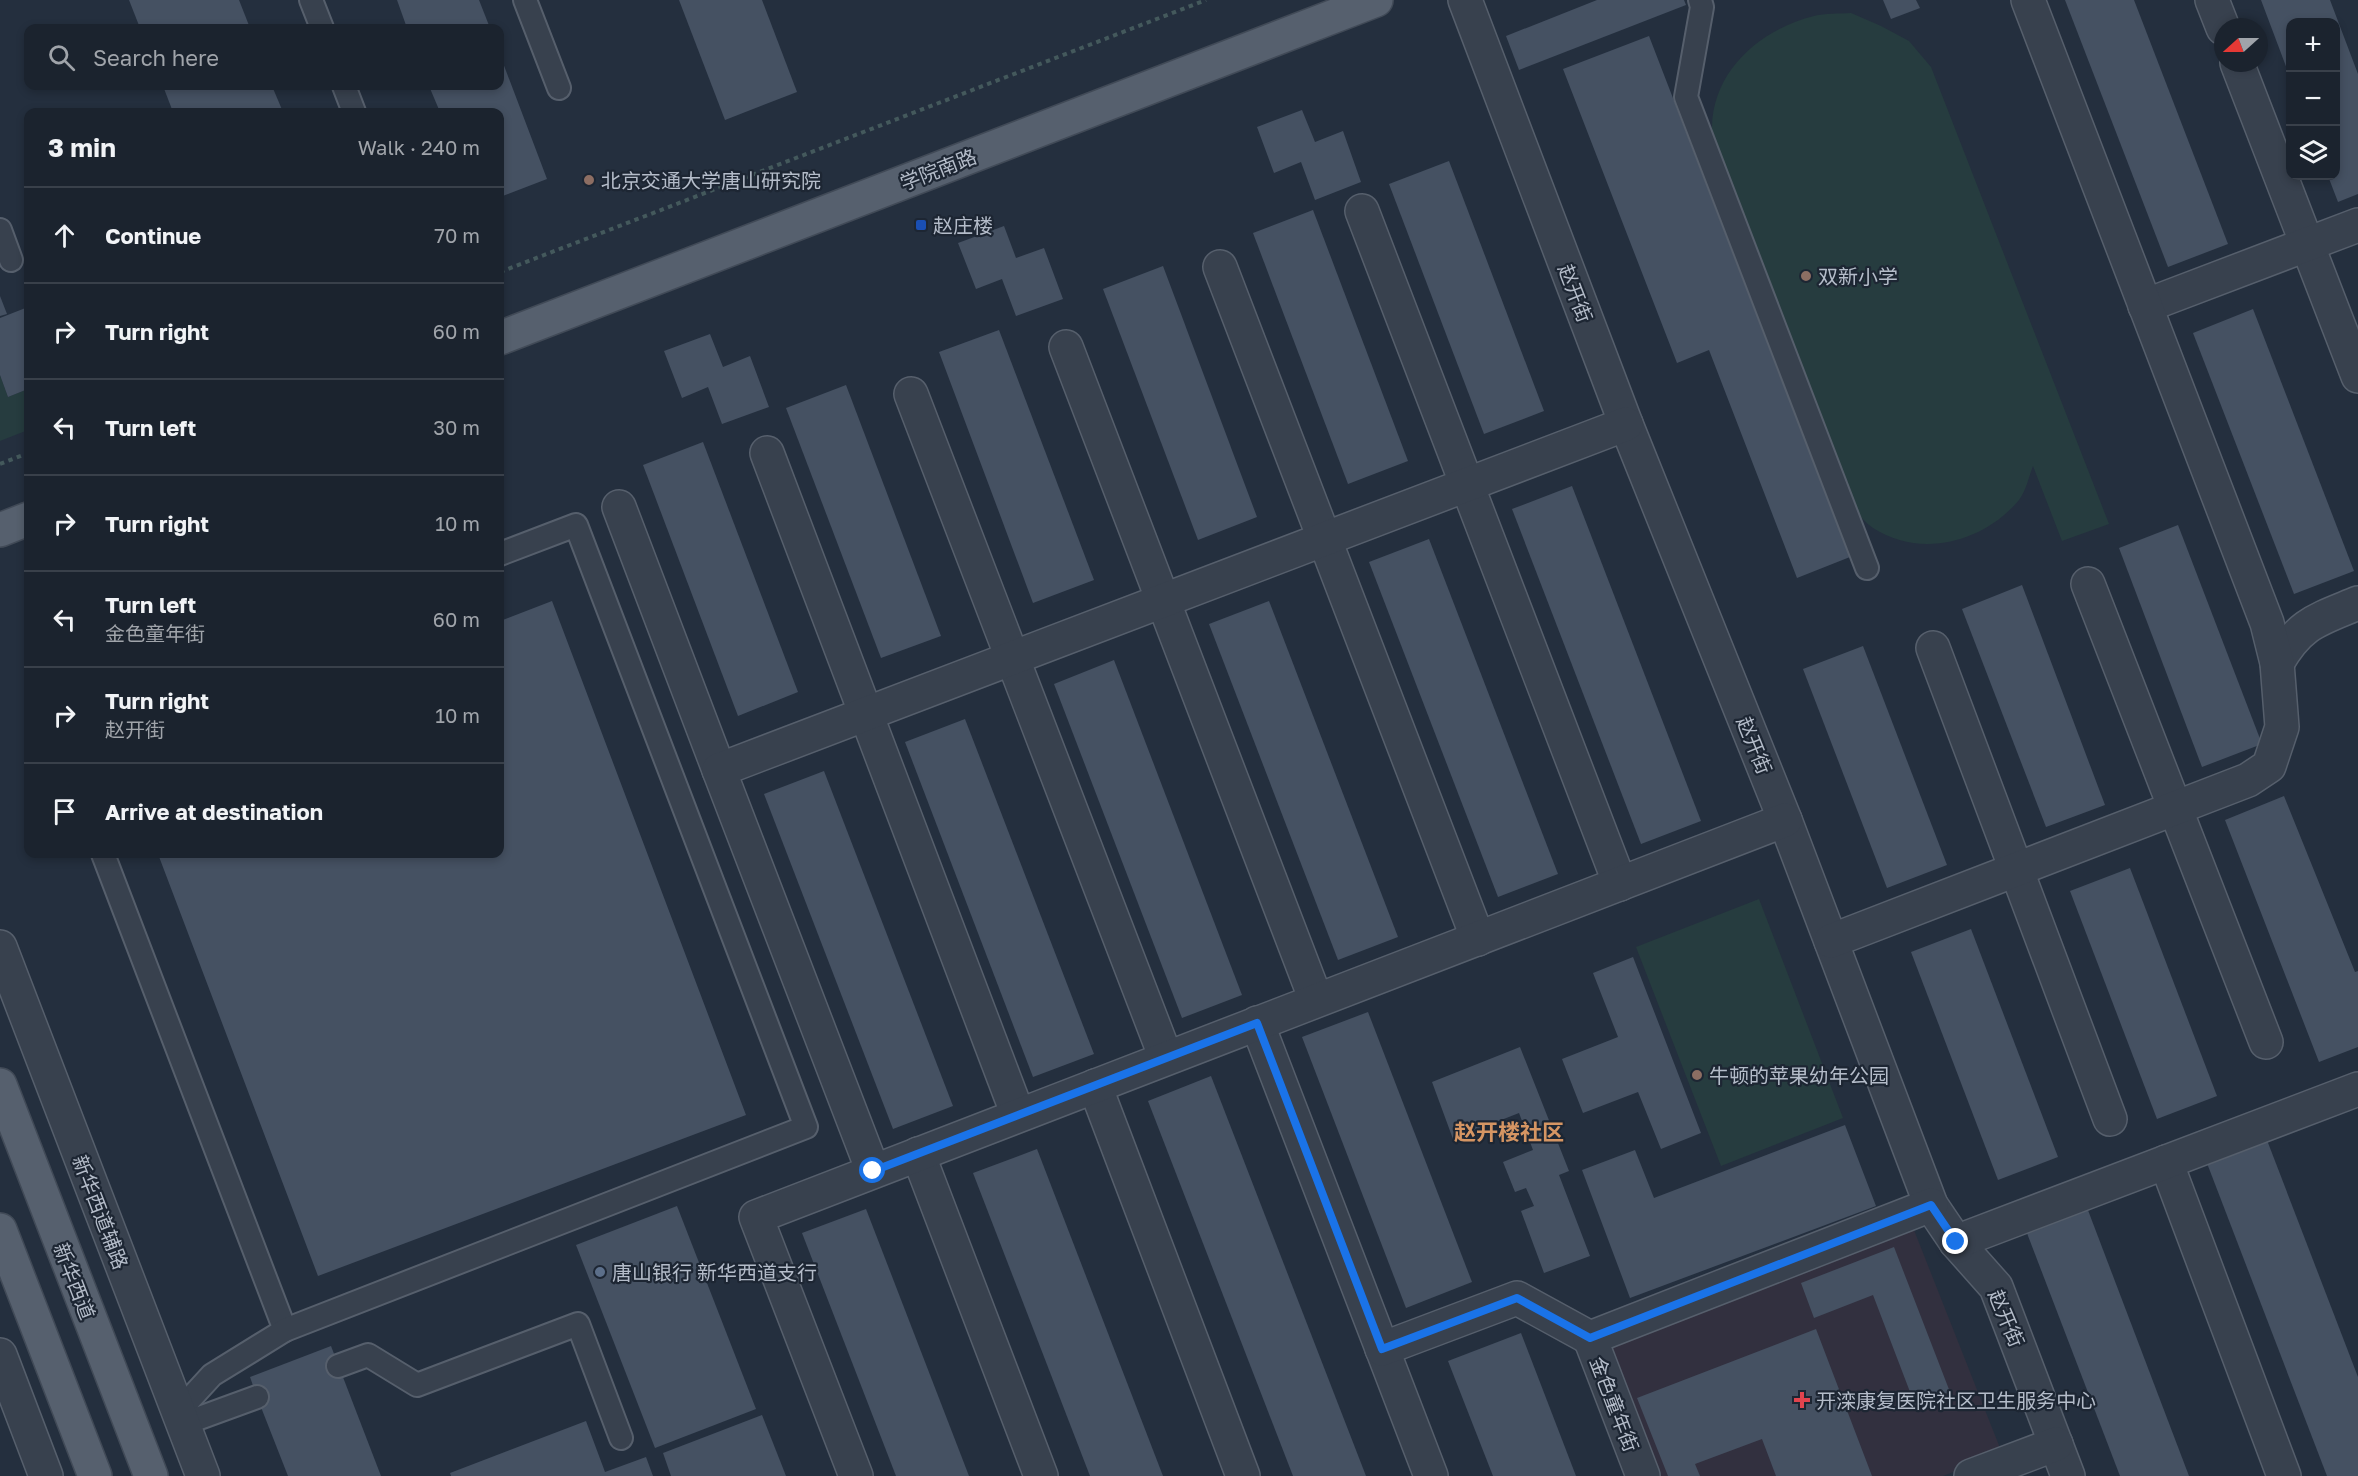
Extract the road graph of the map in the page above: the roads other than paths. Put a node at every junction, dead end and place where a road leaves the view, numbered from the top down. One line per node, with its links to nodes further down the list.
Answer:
1 (311, 0): 9 (lane)
2 (525, 0): 11 (lane)
3 (1464, 0): 25 (street, 赵开街)
4 (1700, 0): 33 (lane)
5 (2028, 0): 20 (street)
6 (2212, 0): 8 (street)
7 (1358, 3): 21 (main road, 学院南路)
8 (2219, 18)
9 (320, 24)
10 (2240, 72): 17 (street)
11 (559, 88)
12 (346, 90): 13 (lane)
13 (352, 108)
14 (1362, 211): 27 (street)
15 (2358, 225): 17 (street)
16 (0, 230): 18 (lane)
17 (2307, 244): 20 (street); 23 (street)
18 (11, 260)
19 (1220, 267): 31 (street)
20 (2145, 306): 39 (street)
21 (504, 336)
22 (1065, 347): 35 (street)
23 (2358, 376)
24 (911, 394): 38 (street)
25 (1626, 424): 27 (street); 43 (street, 赵开街)
26 (767, 453): 40 (street)
27 (1467, 485): 31 (street); 46 (street)
28 (619, 507): 41 (street)
29 (24, 521): 30 (main road)
30 (0, 530)
31 (1324, 539): 35 (street); 47 (street)
32 (504, 552): 65 (lane)
33 (1867, 568)
34 (2088, 584): 42 (street)
35 (1163, 601): 38 (street); 50 (street)
36 (2358, 603): 39 (street)
37 (1933, 648): 45 (street)
38 (1012, 658): 40 (street); 53 (street)
39 (2277, 663): 42 (street)
40 (866, 714): 41 (street); 57 (street)
41 (719, 770): 61 (street)
42 (2175, 808): 45 (street); 52 (street)
43 (1785, 820): 46 (street); 48 (street, 赵开街)
44 (105, 858): 65 (lane)
45 (2016, 870): 48 (street); 58 (street)
46 (1620, 884): 47 (street)
47 (1478, 939): 50 (street)
48 (1831, 941): 62 (street, 赵开街)
49 (0, 947): 71 (street, 新华西道辅路)
50 (1316, 1000): 51 (street)
51 (1257, 1023): 53 (street); 67 (street)
52 (2266, 1042)
53 (1166, 1059): 55 (street)
54 (0, 1085): 76 (main road, 新华西道)
55 (1095, 1086): 57 (street); 80 (street)
56 (2357, 1091): 60 (street)
57 (1018, 1115): 59 (street)
58 (2110, 1119)
59 (918, 1154): 61 (street); 79 (street)
60 (2166, 1162): 64 (street); 85 (street)
61 (873, 1171): 78 (street)
62 (1931, 1205): 64 (street, 赵开街); 66 (street, 金色童年街)
63 (0, 1230): 75 (main road)
64 (1956, 1242): 73 (street, 赵开街)
65 (285, 1330): 71 (lane)
66 (1590, 1338): 67 (street); 82 (street, 金色童年街)
67 (1382, 1349): 81 (street)
68 (0, 1355): 74 (street)
69 (338, 1366): 72 (lane)
70 (257, 1396): 71 (lane)
71 (181, 1418): 77 (street, 新华西道辅路)
72 (621, 1438)
73 (2056, 1444): 83 (street); 84 (street, 赵开街)
74 (46, 1476)
75 (95, 1476)
76 (151, 1476)
77 (203, 1476)
78 (856, 1476)
79 (1041, 1476)
80 (1243, 1476)
81 (1431, 1476)
82 (1643, 1476)
83 (1971, 1476)
84 (2068, 1476)
85 (2284, 1476)

